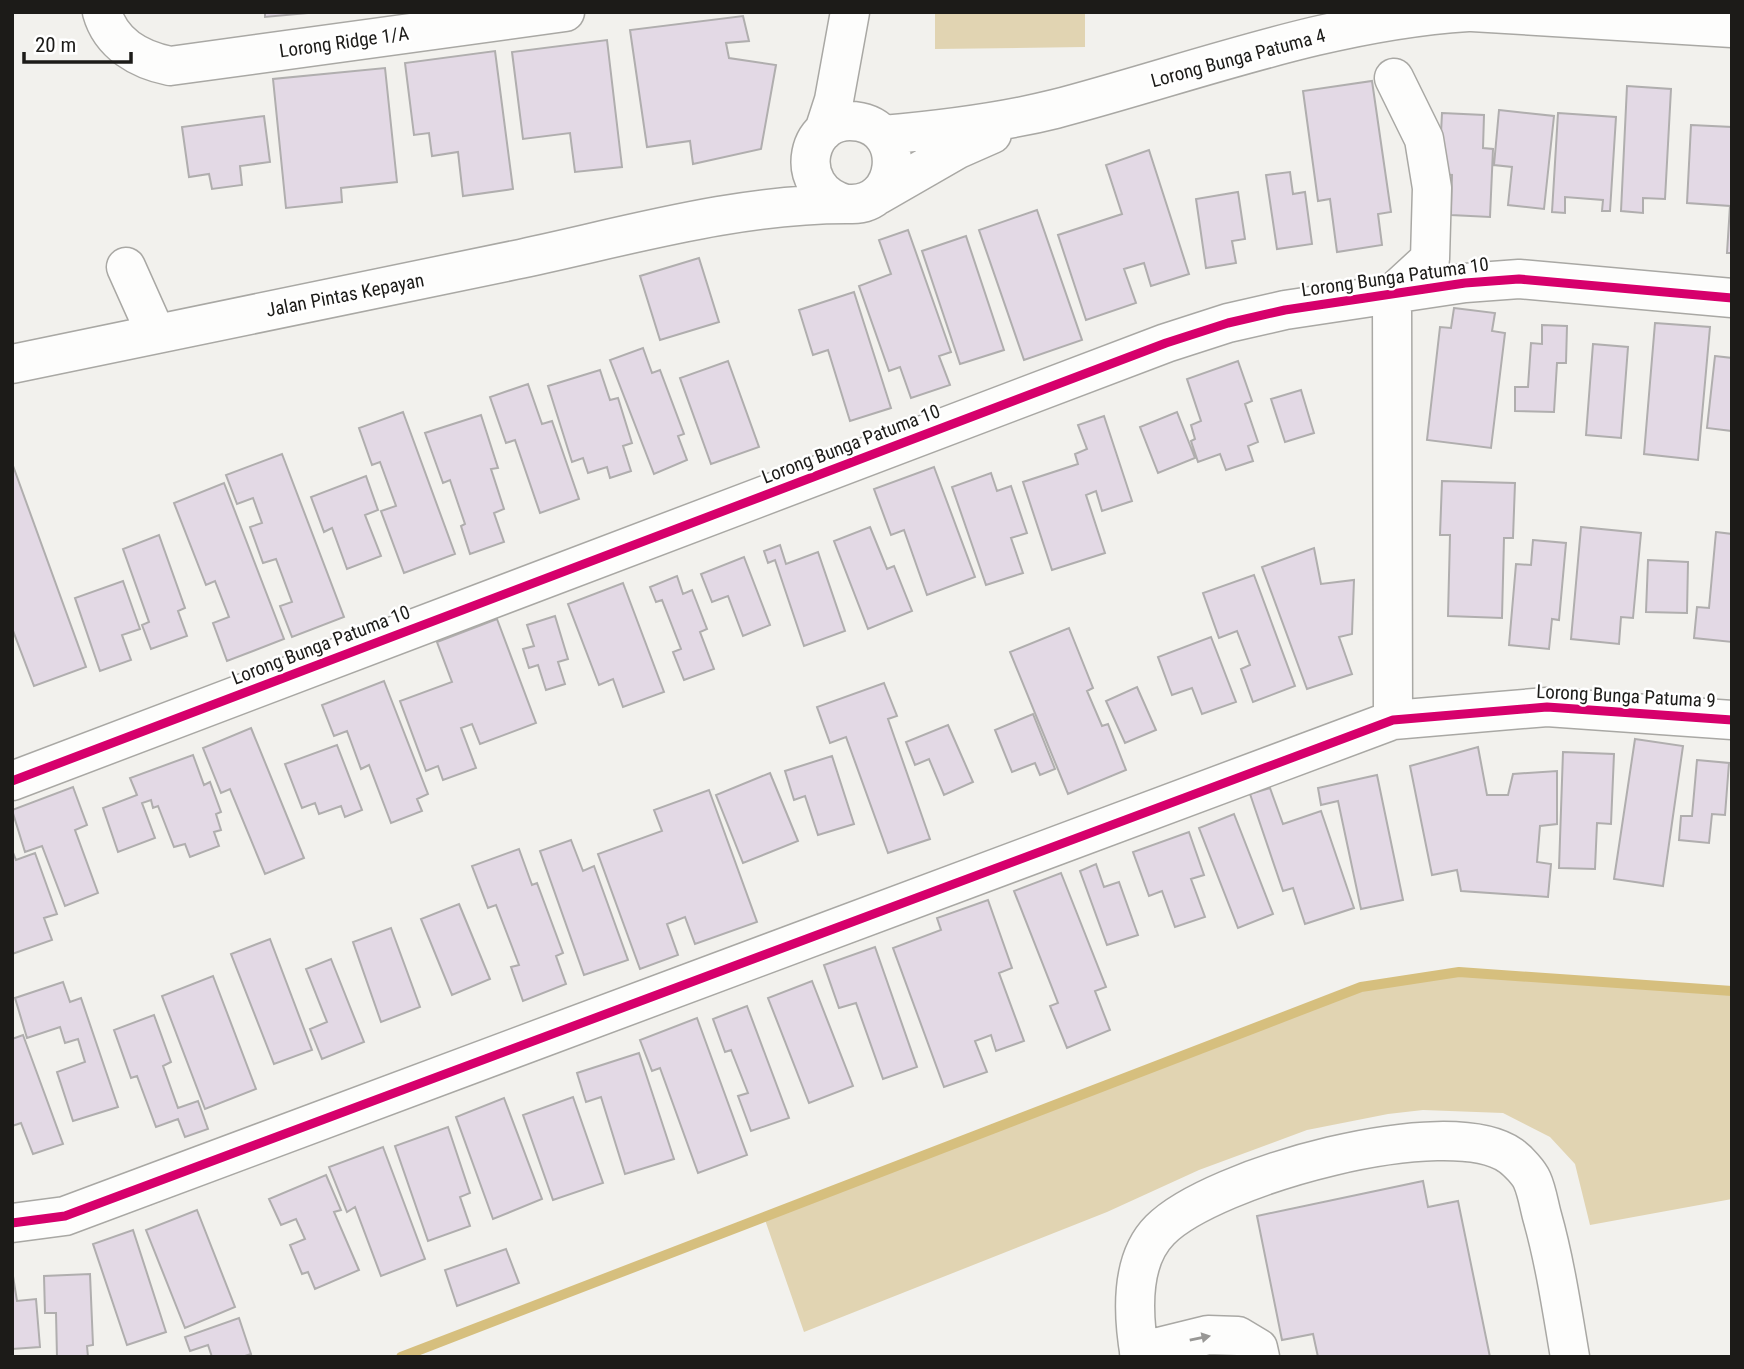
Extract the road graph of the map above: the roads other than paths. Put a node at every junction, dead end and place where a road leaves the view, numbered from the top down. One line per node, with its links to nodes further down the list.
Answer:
1 (102, 12): 2 (street, Lorong Ridge 1/A)
2 (565, 12)
3 (1470, 12): 5 (street, Lorong Bunga Patuma 4); 7 (street, Lorong Bunga Patuma 4)
4 (850, 15): 8 (street); 9 (street)
5 (1732, 28)
6 (1394, 78): 13 (street)
7 (1052, 110): 8 (street); 10 (street)
8 (876, 130): 9 (street); 10 (street)
9 (818, 141): 10 (street); 11 (street, Jalan Pintas Kepayan)
10 (862, 200): 11 (street, Jalan Pintas Kepayan)
11 (677, 225): 15 (street, Jalan Pintas Kepayan)
12 (126, 267): 15 (street)
13 (1392, 294): 14 (street, Lorong Bunga Patuma 10); 17 (street); 19 (street, Lorong Bunga Patuma 10)
14 (1732, 298)
15 (156, 334): 16 (street, Jalan Pintas Kepayan)
16 (12, 364)
17 (1393, 720): 18 (street, Lorong Bunga Patuma 9); 20 (street, Lorong Bunga Patuma 9)
18 (1732, 720)
19 (12, 781)
20 (12, 1223)
21 (1140, 1355): 22 (street, one-way to 22); 23 (street)
22 (1260, 1357)
23 (1570, 1357)

